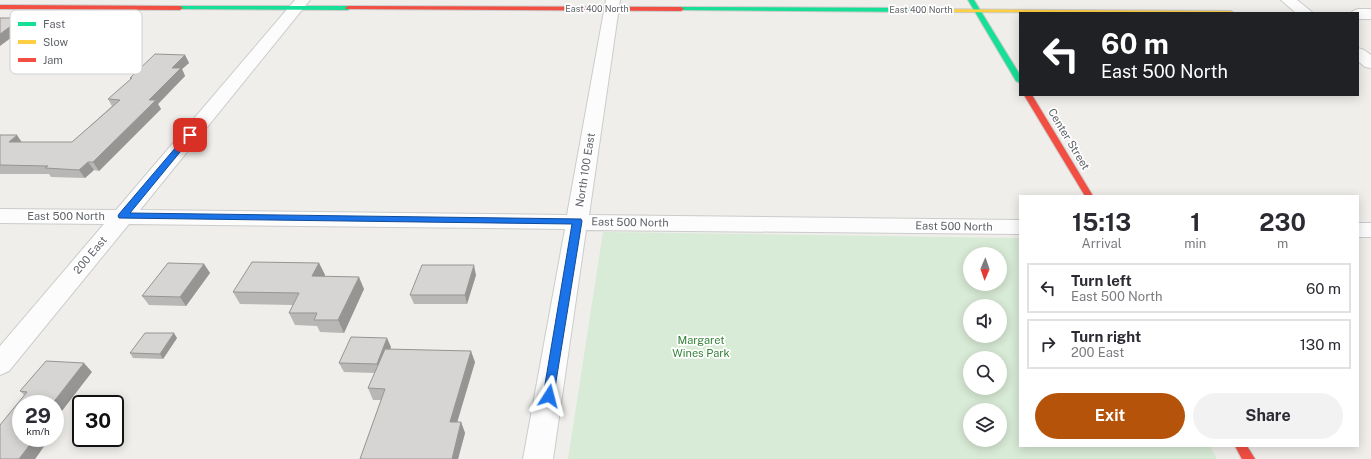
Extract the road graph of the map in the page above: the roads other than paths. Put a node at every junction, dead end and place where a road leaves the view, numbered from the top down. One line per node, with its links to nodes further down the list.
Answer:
1 (971, 0): 6 (street)
2 (1288, 0): 8 (street)
3 (300, 4): 4 (street, East 400 North); 5 (street, East 400 North); 17 (street, 200 East)
4 (612, 4): 6 (street, East 400 North); 18 (street, North 100 East)
5 (0, 7)
6 (977, 10): 7 (street, East 400 North); 13 (street)
7 (1146, 12)
8 (1304, 12)
9 (1359, 14): 10 (street)
10 (1371, 14)
11 (1359, 54): 12 (street)
12 (1371, 63)
13 (1019, 79)
14 (1029, 96): 15 (street, Center Street)
15 (1088, 195)
16 (0, 216): 17 (street, East 500 North)
17 (122, 216): 18 (street, East 500 North); 22 (street, 200 East)
18 (577, 221): 19 (street, East 500 North); 24 (street, North 100 East)
19 (1019, 227)
20 (1359, 230): 21 (street)
21 (1371, 230)
22 (0, 364)
23 (1242, 447): 25 (street)
24 (538, 459)
25 (1249, 459)

